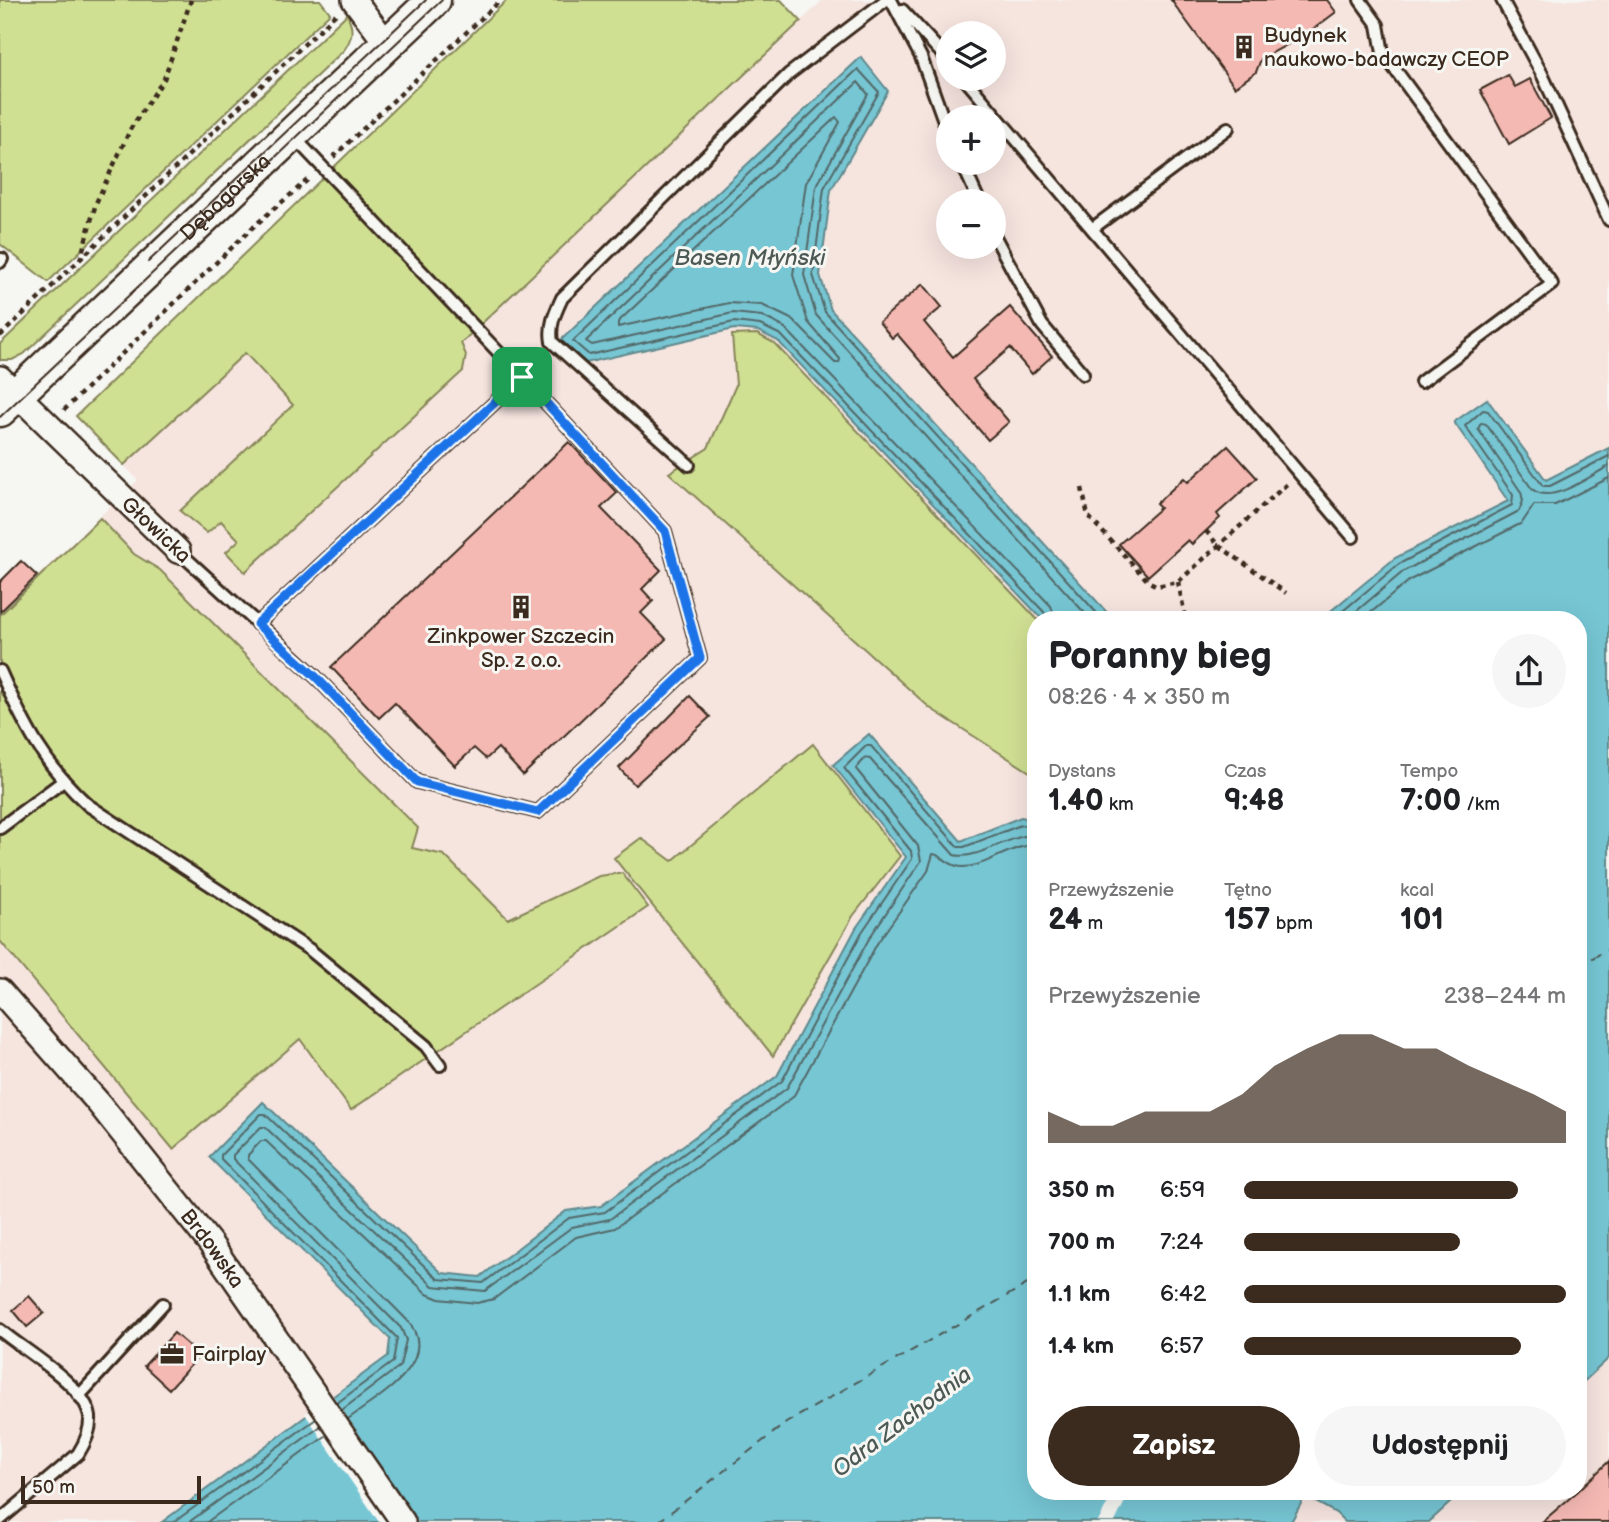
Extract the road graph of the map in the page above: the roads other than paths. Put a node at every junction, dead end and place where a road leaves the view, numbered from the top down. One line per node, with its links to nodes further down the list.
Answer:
1 (434, 0): 6 (street, Dębogórska)
2 (890, 0): 7 (lane); 9 (lane); 19 (lane)
3 (1360, 0): 17 (lane)
4 (1502, 0): 12 (lane)
5 (346, 7): 6 (street)
6 (387, 44): 11 (street, Dębogórska)
7 (936, 48)
8 (975, 91): 13 (lane)
9 (939, 105)
10 (1228, 128): 13 (lane)
11 (291, 134): 16 (lane); 18 (street, Dębogórska)
12 (1609, 220)
13 (1093, 228): 20 (lane)
14 (1006, 258): 15 (lane)
15 (1083, 374)
16 (522, 377): 22 (lane); 22 (lane, Głowicka)
17 (1421, 382)
18 (5, 394): 21 (street, Głowicka)
19 (689, 465)
20 (1353, 537)
21 (178, 551): 22 (lane, Głowicka)
22 (257, 624)
23 (0, 671): 24 (lane)
24 (62, 782): 25 (lane); 27 (lane)
25 (0, 828)
26 (0, 991): 32 (street, Brdowska)
27 (440, 1065)
28 (163, 1304): 30 (lane)
29 (0, 1330): 30 (lane)
30 (79, 1396): 31 (lane)
31 (0, 1520)
32 (402, 1522)

